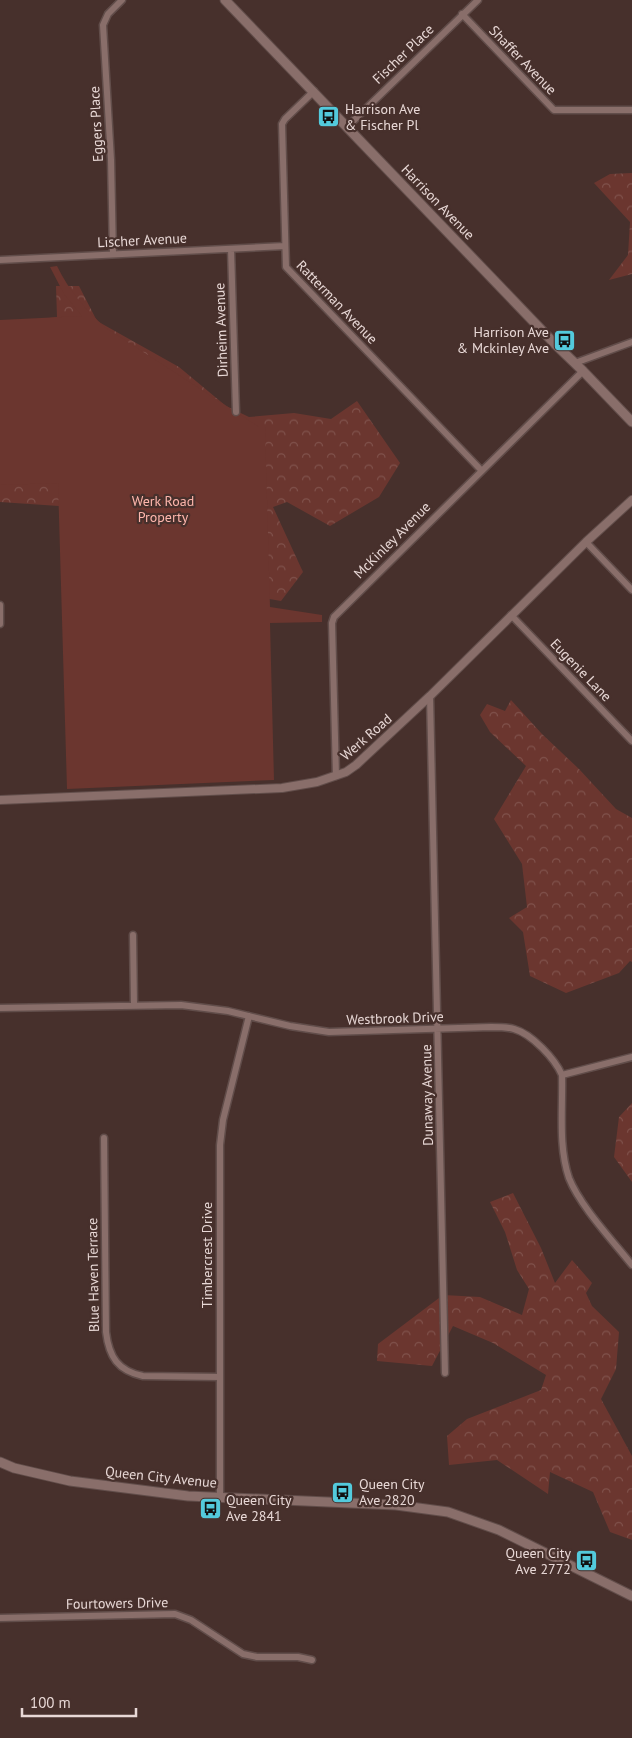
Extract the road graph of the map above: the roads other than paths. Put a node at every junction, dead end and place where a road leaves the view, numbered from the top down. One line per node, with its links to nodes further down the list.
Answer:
1 (122, 0): 10 (street, Eggers Place)
2 (225, 0): 5 (main road, Harrison Avenue)
3 (478, 0): 4 (street, Fischer Place)
4 (462, 14): 6 (street, Shaffer Avenue); 7 (street, Fischer Place)
5 (314, 91): 7 (main road, Harrison Avenue); 8 (street, Ratterman Avenue)
6 (632, 110)
7 (348, 126): 13 (main road, Harrison Avenue)
8 (285, 246): 9 (street, Lischer Avenue); 17 (street, Ratterman Avenue)
9 (231, 248): 10 (street, Lischer Avenue); 15 (street, Dirheim Avenue)
10 (113, 254): 11 (street, Lischer Avenue)
11 (0, 260)
12 (632, 342): 13 (street)
13 (575, 363): 14 (main road, Harrison Avenue)
14 (583, 371): 16 (main road, Harrison Avenue); 17 (street, McKinley Avenue)
15 (236, 412)
16 (632, 422)
17 (481, 470): 26 (street, McKinley Avenue)
18 (632, 500): 19 (street, Werk Road)
19 (586, 542): 20 (street); 22 (street, Werk Road)
20 (632, 590)
21 (0, 605): 23 (street)
22 (511, 615): 24 (street, Werk Road); 25 (street, Eugenie Lane)
23 (0, 624)
24 (430, 696): 26 (street, Werk Road); 32 (street, Dunaway Avenue)
25 (632, 741)
26 (336, 776): 27 (street, Werk Road)
27 (0, 800)
28 (133, 935): 29 (street)
29 (134, 1005): 30 (street, Westbrook Drive); 31 (street, Westbrook Drive)
30 (0, 1008)
31 (250, 1016): 32 (street, Westbrook Drive); 38 (street, Timbercrest Drive)
32 (438, 1029): 34 (street, Westbrook Drive); 37 (street, Dunaway Avenue)
33 (632, 1057): 34 (street)
34 (562, 1075): 36 (street)
35 (104, 1138): 38 (street, Blue Haven Terrace)
36 (632, 1265)
37 (445, 1373)
38 (220, 1377): 40 (street, Timbercrest Drive)
39 (0, 1462): 40 (main road, Queen City Avenue)
40 (220, 1498): 41 (main road, Queen City Avenue)
41 (632, 1596)
42 (0, 1618): 43 (street, Fourtowers Drive)
43 (312, 1660)

